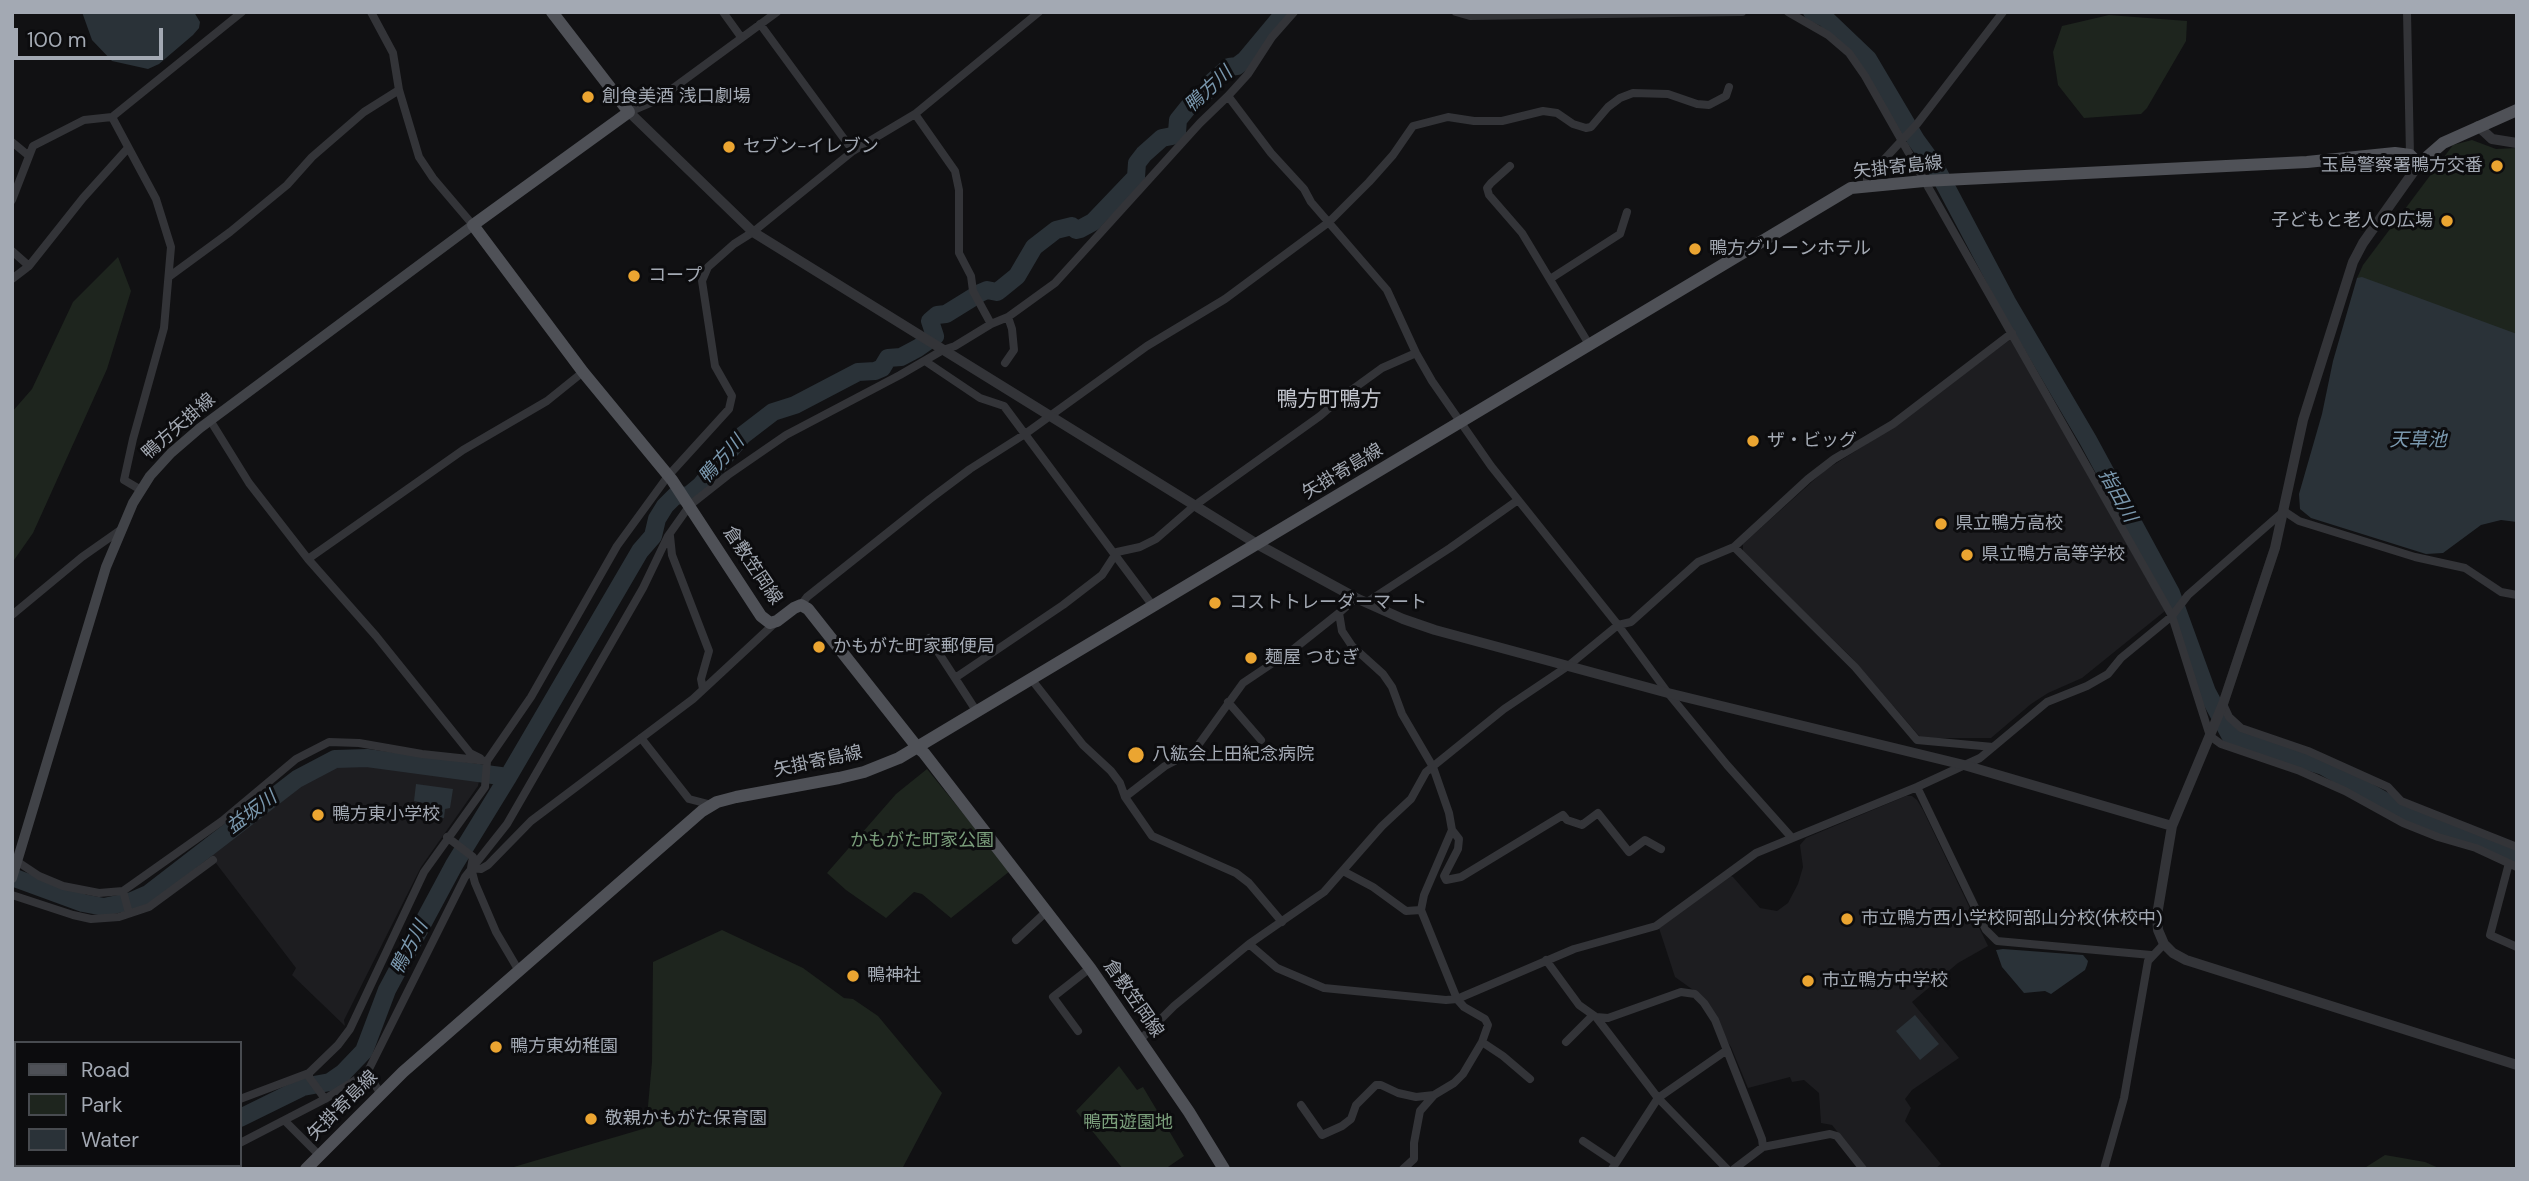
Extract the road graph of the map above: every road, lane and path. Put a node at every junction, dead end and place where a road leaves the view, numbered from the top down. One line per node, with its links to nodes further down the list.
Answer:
1 (242, 12): 21 (street)
2 (371, 12): 16 (street)
3 (552, 12): 19 (main road)
4 (723, 12): 14 (street)
5 (777, 12): 13 (street)
6 (1040, 12): 20 (street)
7 (1294, 12): 17 (street)
8 (1457, 12): 9 (street)
9 (1742, 12)
10 (1788, 12): 23 (street)
11 (2003, 12): 23 (street)
12 (2407, 12): 29 (street)
13 (760, 24): 14 (street); 27 (street)
14 (741, 37): 19 (street)
15 (1729, 87): 35 (street)
16 (399, 90): 36 (street); 40 (street)
17 (1228, 96): 35 (street); 43 (street)
18 (2517, 110): 22 (main road)
19 (629, 112): 36 (main road); 37 (street)
20 (915, 114): 27 (street); 44 (street)
21 (112, 117): 26 (street); 28 (street)
22 (2478, 126): 25 (street); 29 (main road)
23 (1902, 141): 31 (street); 32 (street)
24 (12, 142): 28 (street)
25 (2517, 143)
26 (128, 148): 39 (street); 40 (street)
27 (853, 152): 37 (street)
28 (29, 156): 33 (street)
29 (2415, 160): 31 (main road, 矢掛寄島線); 61 (street)
30 (1510, 166): 42 (street)
31 (1924, 181): 32 (main road, 矢掛寄島線); 45 (street)
32 (1867, 185): 46 (main road, 矢掛寄島線)
33 (12, 200)
34 (1627, 212): 42 (street)
35 (1329, 222): 48 (street); 52 (street)
36 (473, 225): 51 (main road, 倉敷笠岡線); 53 (main road, 鴨方矢掛線)
37 (753, 232): 47 (street); 56 (street)
38 (12, 251): 39 (street)
39 (29, 266): 41 (street)
40 (170, 276): 57 (street)
41 (12, 279)
42 (1550, 279): 46 (street)
43 (1008, 317): 44 (street); 50 (street)
44 (991, 324): 47 (street)
45 (2012, 333): 65 (street); 75 (street)
46 (1590, 346): 54 (main road, 矢掛寄島線)
47 (943, 350): 49 (street); 52 (street)
48 (1416, 353): 54 (street); 60 (street)
49 (925, 360): 55 (street); 59 (street)
50 (1005, 363)
51 (583, 372): 56 (main road, 倉敷笠岡線); 67 (street)
52 (1049, 416): 55 (street); 60 (street)
53 (210, 420): 57 (main road, 鴨方矢掛線); 67 (street)
54 (1459, 422): 58 (street); 64 (main road, 矢掛寄島線)
55 (1025, 434): 66 (street); 71 (street)
56 (670, 478): 59 (main road, 倉敷笠岡線); 92 (street)
57 (141, 490): 62 (main road, 鴨方矢掛線)
58 (1518, 500): 70 (street); 77 (street)
59 (690, 505): 63 (street); 76 (main road, 倉敷笠岡線)
60 (1194, 506): 64 (street); 66 (street)
61 (2284, 511): 68 (street); 75 (street); 85 (street)
62 (119, 531): 74 (street); 105 (main road, 鴨方矢掛線)
63 (670, 533): 82 (street); 107 (street)
64 (1256, 544): 69 (street); 72 (main road, 矢掛寄島線)
65 (1734, 547): 77 (street); 91 (street)
66 (1114, 555): 72 (street); 80 (street)
67 (308, 559): 92 (street)
68 (2517, 595)
69 (1356, 598): 70 (street); 73 (street)
70 (1367, 602): 79 (street)
71 (801, 605): 76 (main road, 倉敷笠岡線); 90 (main road, 倉敷笠岡線)
72 (1153, 606): 81 (main road, 矢掛寄島線)
73 (1339, 613): 84 (street); 94 (street)
74 (12, 615)
75 (2172, 616): 87 (street); 91 (street)
76 (777, 621): 82 (street)
77 (1618, 625): 79 (street); 83 (street)
78 (929, 638): 80 (street)
79 (1568, 666): 83 (street); 94 (street)
80 (955, 678): 86 (street)
81 (1032, 680): 86 (main road, 矢掛寄島線); 96 (street)
82 (703, 689): 88 (street)
83 (1668, 693): 93 (street); 100 (street)
84 (1228, 702): 89 (street); 96 (street)
85 (2223, 705): 87 (street); 102 (street)
86 (977, 712): 90 (main road, 矢掛寄島線)
87 (2210, 736): 98 (street); 106 (street)
88 (642, 738): 97 (street); 107 (street)
89 (1261, 740)
90 (917, 747): 97 (main road, 矢掛寄島線); 113 (main road, 倉敷笠岡線)
91 (1993, 747): 93 (street)
92 (487, 762): 101 (street); 110 (street)
93 (1964, 765): 95 (street); 98 (street)
94 (1433, 766): 99 (street); 108 (street)
95 (1917, 788): 100 (street); 120 (street)
96 (1125, 797): 115 (street)
97 (712, 805): 123 (main road, 矢掛寄島線)
98 (2172, 826): 118 (street)
99 (1452, 830): 103 (street); 112 (street)
100 (1792, 838): 121 (street)
101 (450, 839): 107 (street); 133 (street)
102 (2517, 847)
103 (1661, 849)
104 (213, 860): 114 (street)
105 (15, 862): 109 (main road, 鴨方矢掛線); 110 (street)
106 (2513, 865): 119 (street)
107 (471, 867): 123 (street); 132 (street)
108 (1343, 871): 112 (street); 115 (street)
109 (12, 878)
110 (123, 891): 114 (street)
111 (12, 895): 114 (street)
112 (1422, 910): 124 (street)
113 (1046, 912): 116 (street); 122 (main road, 倉敷笠岡線)
114 (129, 913)
115 (1282, 922): 117 (street)
116 (1016, 940)
117 (1249, 944): 124 (street); 127 (street)
118 (2164, 944): 120 (street); 131 (street)
119 (2517, 947)
120 (2151, 955): 153 (street)
121 (1546, 960): 124 (street); 125 (street)
122 (1090, 968): 126 (street); 127 (main road, 倉敷笠岡線)
123 (519, 971): 135 (main road, 矢掛寄島線)
124 (1457, 999): 128 (street)
125 (1595, 1016): 129 (street); 130 (street); 138 (street)
126 (1077, 1031)
127 (1140, 1040): 148 (main road, 倉敷笠岡線)
128 (1482, 1042): 134 (street); 136 (street)
129 (1566, 1042)
130 (1727, 1050): 138 (street); 144 (street)
131 (2517, 1065)
132 (367, 1073): 135 (street); 139 (street)
133 (309, 1075): 137 (street); 139 (street)
134 (1530, 1079)
135 (380, 1094): 145 (main road, 矢掛寄島線)
136 (1434, 1095): 140 (street); 149 (street)
137 (242, 1098)
138 (1658, 1098): 146 (street); 150 (street)
139 (325, 1099): 141 (street)
140 (1301, 1105)
141 (285, 1121): 142 (street); 145 (street)
142 (242, 1142)
143 (1583, 1142): 146 (street)
144 (1763, 1147): 151 (street); 152 (street)
145 (319, 1155): 147 (main road, 矢掛寄島線)
146 (1614, 1166)
147 (306, 1169)
148 (1224, 1169)
149 (1403, 1169)
150 (1727, 1169)
151 (1734, 1169)
152 (1863, 1169)
153 (2104, 1169)

